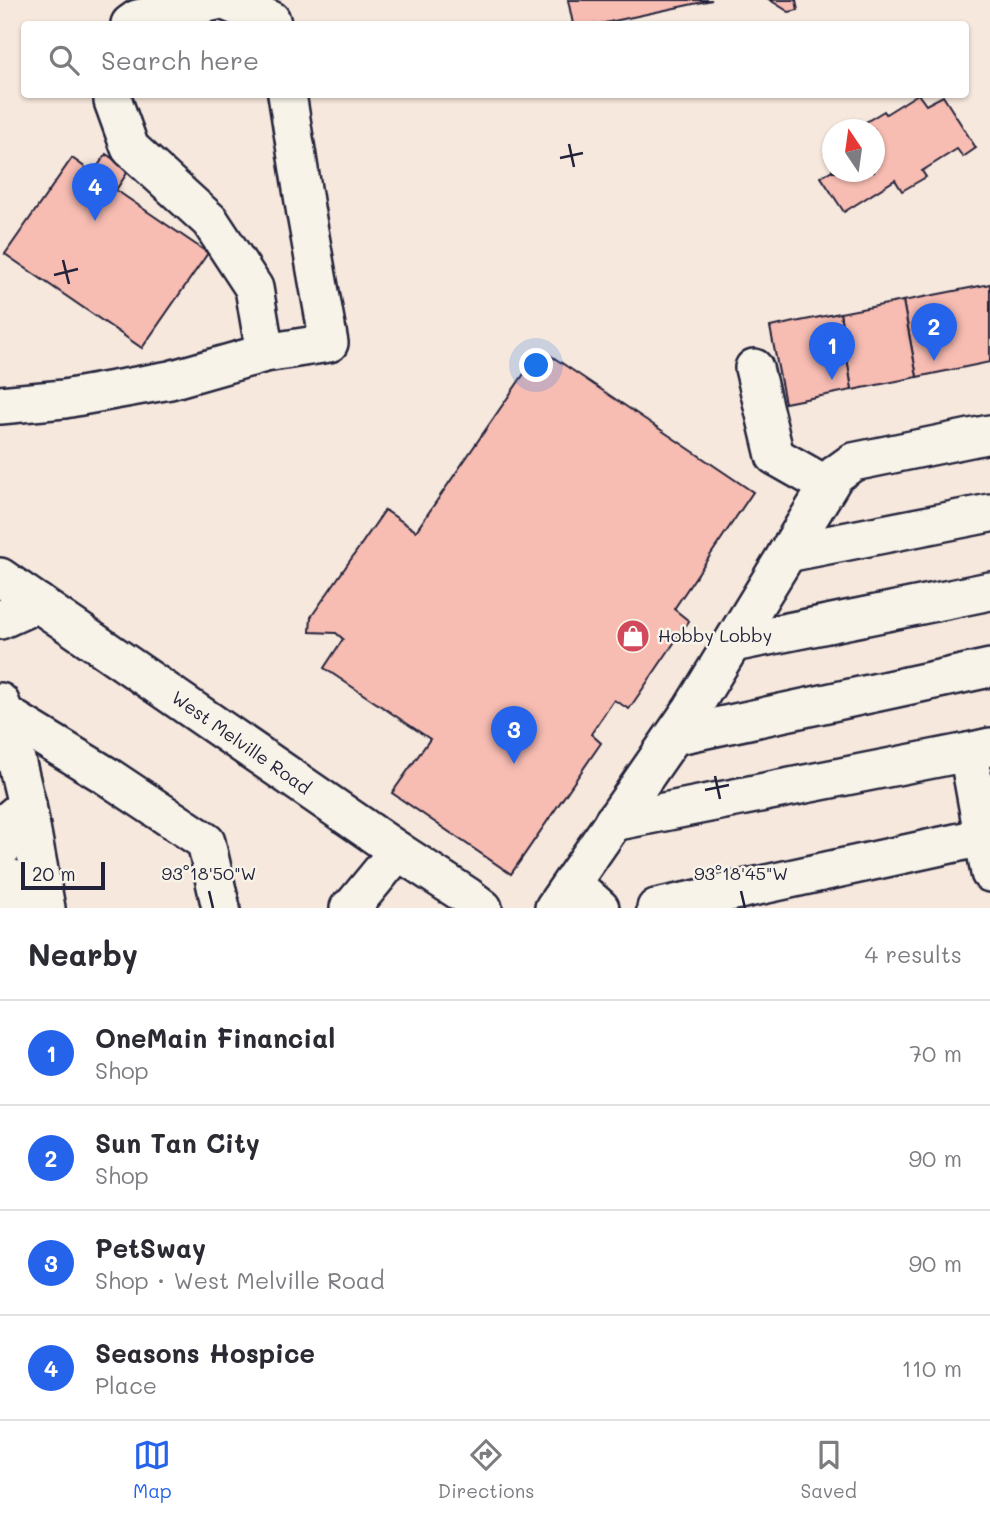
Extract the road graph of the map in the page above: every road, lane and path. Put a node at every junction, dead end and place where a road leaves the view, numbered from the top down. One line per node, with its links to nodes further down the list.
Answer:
1 (221, 0): 2 (street); 3 (street)
2 (134, 21)
3 (271, 21)
4 (113, 98): 6 (street)
5 (289, 98): 6 (street)
6 (265, 353): 8 (street)
7 (754, 368): 10 (street)
8 (0, 405)
9 (990, 434): 10 (street)
10 (828, 486): 12 (street)
11 (990, 513): 12 (street)
12 (787, 553): 17 (street)
13 (0, 577): 15 (street, West Melville Road)
14 (990, 591): 17 (street)
15 (38, 603): 16 (street); 25 (street, West Melville Road)
16 (0, 620)
17 (733, 643): 20 (street)
18 (990, 668): 20 (street)
19 (3, 708): 22 (street); 31 (street)
20 (674, 736): 23 (street)
21 (979, 750): 23 (street); 24 (street)
22 (27, 805): 27 (street); 30 (street)
23 (614, 822): 28 (street)
24 (983, 837): 26 (street); 34 (street)
25 (398, 851): 29 (street); 32 (street, West Melville Road)
26 (990, 873)
27 (13, 877)
28 (563, 895): 33 (street)
29 (360, 905)
30 (46, 908)
31 (221, 908)
32 (483, 908)
33 (600, 908)
34 (656, 908)

